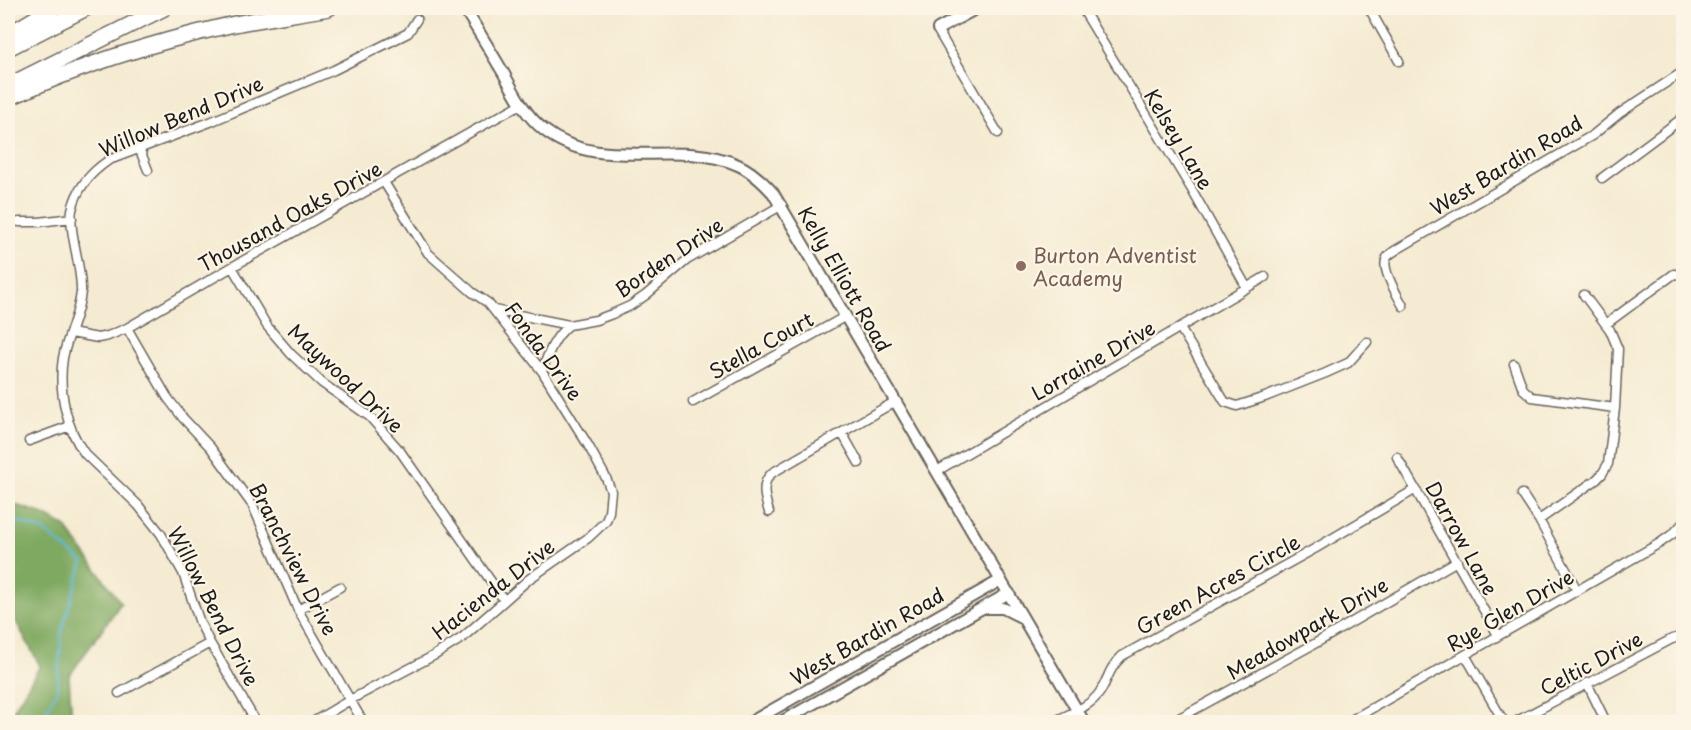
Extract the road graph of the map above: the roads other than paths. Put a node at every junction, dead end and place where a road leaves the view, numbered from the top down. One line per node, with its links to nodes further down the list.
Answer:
1 (53, 8): 11 (highway)
2 (86, 8): 12 (highway)
3 (164, 8): 15 (highway)
4 (329, 8): 16 (highway)
5 (464, 8): 17 (street, Kelly Elliott Road)
6 (977, 8): 10 (street)
7 (1082, 8): 30 (street, Kelsey Lane)
8 (1369, 8): 13 (street)
9 (417, 19): 20 (street, Willow Bend Drive)
10 (938, 30): 19 (street)
11 (8, 35)
12 (8, 48)
13 (1399, 61)
14 (1683, 70): 32 (street, West Bardin Road)
15 (8, 86)
16 (8, 98)
17 (521, 104): 23 (street, Thousand Oaks Drive); 24 (street, Kelly Elliott Road)
18 (1683, 117): 22 (street)
19 (999, 133)
20 (139, 147): 21 (street); 25 (street, Willow Bend Drive)
21 (148, 170)
22 (1602, 178)
23 (384, 182): 27 (street, Thousand Oaks Drive); 33 (street, Fonda Drive)
24 (782, 205): 34 (street, Kelly Elliott Road); 36 (street, Borden Drive)
25 (72, 218): 26 (street); 39 (street, Willow Bend Drive)
26 (19, 222)
27 (232, 267): 37 (street, Thousand Oaks Drive); 67 (street, Maywood Drive)
28 (1683, 274): 35 (street)
29 (1265, 277): 30 (street, Lorraine Drive)
30 (1246, 288): 38 (street, Lorraine Drive)
31 (1584, 295): 35 (street)
32 (1403, 306)
33 (494, 310): 36 (street, Borden Drive); 42 (street, Fonda Drive)
34 (846, 316): 43 (street, Kelly Elliott Road); 44 (street, Stella Court)
35 (1606, 324): 45 (street)
36 (569, 325): 42 (street)
37 (127, 328): 39 (street, Thousand Oaks Drive); 57 (street, Branchview Drive)
38 (1180, 328): 40 (street); 51 (street, Lorraine Drive)
39 (71, 333): 46 (street, Willow Bend Drive)
40 (1367, 342)
41 (1515, 364): 45 (street)
42 (542, 371): 54 (street, Fonda Drive)
43 (896, 401): 47 (street); 51 (street, Kelly Elliott Road)
44 (693, 402)
45 (1616, 408): 58 (street)
46 (70, 426): 48 (street); 73 (street, Willow Bend Drive)
47 (842, 433): 50 (street); 55 (street)
48 (29, 441)
49 (1397, 457): 52 (street, Darrow Lane)
50 (859, 463)
51 (937, 471): 60 (street, Kelly Elliott Road)
52 (1416, 489): 61 (street, Darrow Lane); 78 (street, Green Acres Circle)
53 (1522, 494): 58 (street)
54 (610, 500): 67 (street, Hacienda Drive)
55 (769, 512)
56 (268, 514): 57 (street)
57 (260, 519): 69 (street, Branchview Drive)
58 (1539, 520): 65 (street)
59 (1683, 522): 65 (street, Rye Glen Drive)
60 (987, 557): 62 (street, Kelly Elliott Road); 64 (street)
61 (1456, 561): 71 (street, Darrow Lane); 86 (street, Meadowpark Drive)
62 (1001, 580): 64 (street, West Bardin Road); 66 (street, Kelly Elliott Road)
63 (340, 587): 69 (street)
64 (984, 590): 82 (street, West Bardin Road)
65 (1577, 590): 71 (street, Rye Glen Drive)
66 (1009, 593): 68 (street, West Bardin Road); 70 (street, Kelly Elliott Road)
67 (504, 600): 77 (street, Hacienda Drive)
68 (984, 608): 70 (street); 83 (street, West Bardin Road)
69 (298, 610): 77 (street, Branchview Drive)
70 (1025, 620): 78 (street, Kelly Elliott Road)
71 (1498, 635): 74 (street, Rye Glen Drive)
72 (1683, 636): 75 (street, Celtic Drive)
73 (210, 643): 76 (street); 79 (street, Willow Bend Drive)
74 (1465, 655): 87 (street, Rye Glen Drive); 88 (street)
75 (1587, 683): 89 (street, Celtic Drive); 90 (street)
76 (119, 693)
77 (350, 700): 80 (street, Hacienda Drive); 81 (street, Branchview Drive)
78 (1077, 710): 84 (street, Green Acres Circle); 85 (street, Kelly Elliott Road)
79 (256, 723)
80 (313, 723)
81 (363, 723)
82 (751, 723)
83 (781, 723)
84 (1053, 723)
85 (1084, 723)
86 (1172, 723)
87 (1348, 723)
88 (1504, 723)
89 (1515, 723)
90 (1606, 723)

